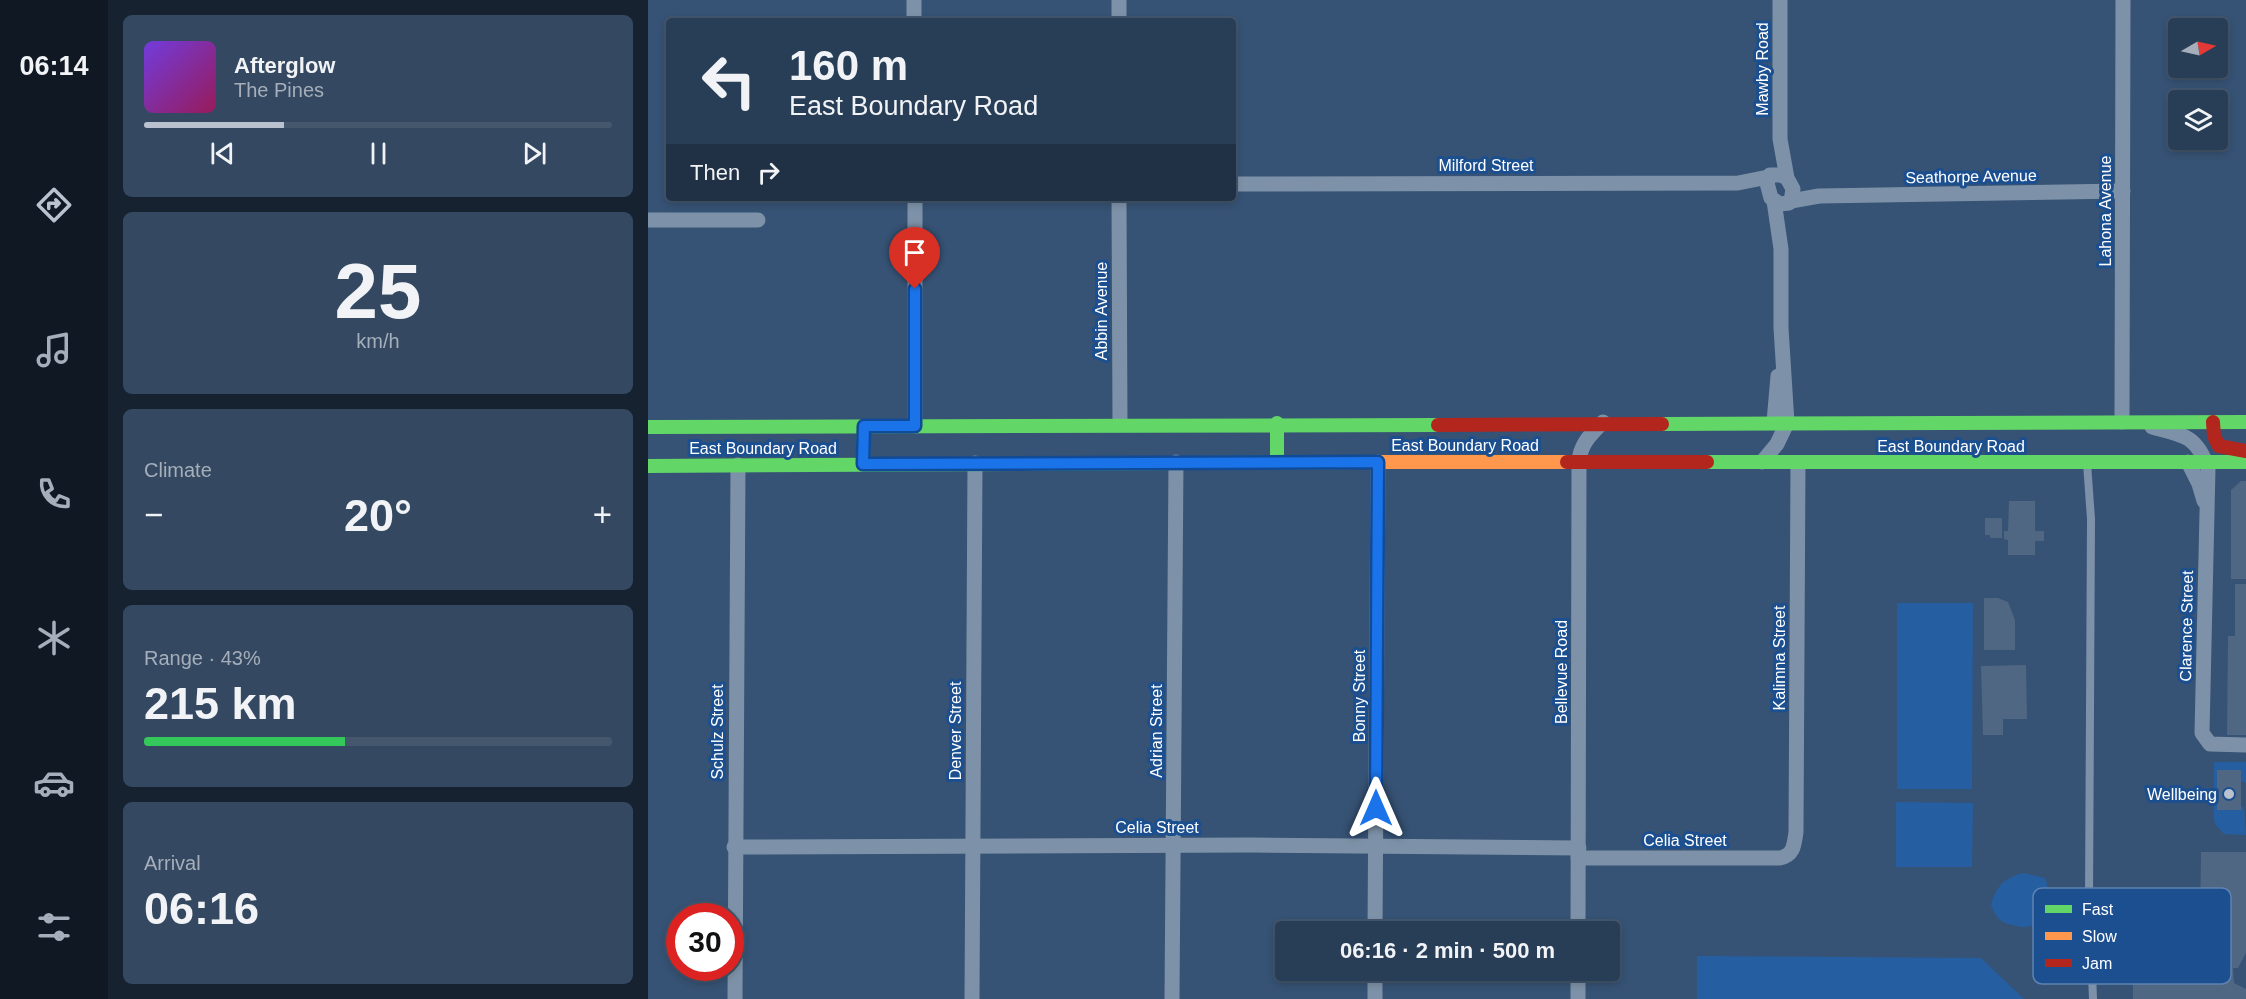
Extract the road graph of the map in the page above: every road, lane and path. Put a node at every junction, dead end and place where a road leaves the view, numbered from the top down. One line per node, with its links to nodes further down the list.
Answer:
1 (914, 0): 5 (street)
2 (1119, 0): 6 (street)
3 (1780, 0): 8 (street, Mawby Road)
4 (2123, 0): 9 (street, Lahona Avenue)
5 (914, 18)
6 (1119, 18)
7 (1236, 184): 8 (street, Milford Street)
8 (1780, 189): 9 (street, Seathorpe Avenue); 19 (street, Mawby Road)
9 (2123, 191): 15 (street, Lahona Avenue)
10 (915, 201): 22 (street)
11 (1119, 201): 20 (street, Abbin Avenue)
12 (648, 220): 13 (street)
13 (758, 220)
14 (1603, 422): 18 (main road, East Boundary Road); 19 (main road, East Boundary Road); 28 (street, Bellevue Road)
15 (2125, 422): 16 (main road, East Boundary Road); 19 (main road, East Boundary Road); 32 (street)
16 (2213, 422): 17 (main road, East Boundary Road); 24 (main road)
17 (2246, 422)
18 (1277, 423): 20 (main road, East Boundary Road); 26 (main road)
19 (1781, 423): 29 (street, Mawby Road)
20 (1120, 424): 22 (main road, East Boundary Road)
21 (864, 426): 22 (main road, East Boundary Road); 23 (main road, East Boundary Road); 36 (main road)
22 (915, 426)
23 (648, 427)
24 (2246, 452)
25 (1176, 462): 26 (main road, East Boundary Road); 34 (main road, East Boundary Road); 41 (street, Adrian Street)
26 (1276, 462): 27 (main road, East Boundary Road)
27 (1378, 462): 28 (main road, East Boundary Road); 43 (street, Bonny Street)
28 (1579, 462): 29 (main road, East Boundary Road); 45 (street, Bellevue Road)
29 (1762, 462): 35 (main road, East Boundary Road)
30 (2087, 462): 31 (main road, East Boundary Road); 35 (main road, East Boundary Road); 47 (lane)
31 (2187, 462): 32 (main road, East Boundary Road); 39 (street, Clarence Street)
32 (2206, 462): 33 (main road, East Boundary Road); 39 (street, Clarence Street)
33 (2246, 462)
34 (975, 463): 36 (main road, East Boundary Road); 42 (street, Denver Street)
35 (1798, 463): 46 (street, Kalimna Street)
36 (863, 464): 37 (main road, East Boundary Road)
37 (738, 465): 38 (main road, East Boundary Road); 44 (street, Schulz Street)
38 (648, 466)
39 (2206, 507): 40 (street, Clarence Street)
40 (2246, 745)
41 (1173, 845): 42 (street, Celia Street); 43 (street, Celia Street); 55 (street, Adrian Street)
42 (973, 846): 44 (street, Celia Street); 54 (street, Denver Street)
43 (1376, 846): 45 (street, Celia Street); 48 (street, Bonny Street)
44 (734, 847): 53 (street, Schulz Street)
45 (1579, 853): 46 (street, Celia Street); 49 (street, Bellevue Road)
46 (1790, 853)
47 (2089, 888)
48 (1375, 921)
49 (1578, 921)
50 (1375, 981): 56 (street)
51 (1578, 981): 57 (street)
52 (2092, 984): 58 (lane)
53 (735, 999)
54 (972, 999)
55 (1172, 999)
56 (1375, 999)
57 (1578, 999)
58 (2093, 999)

